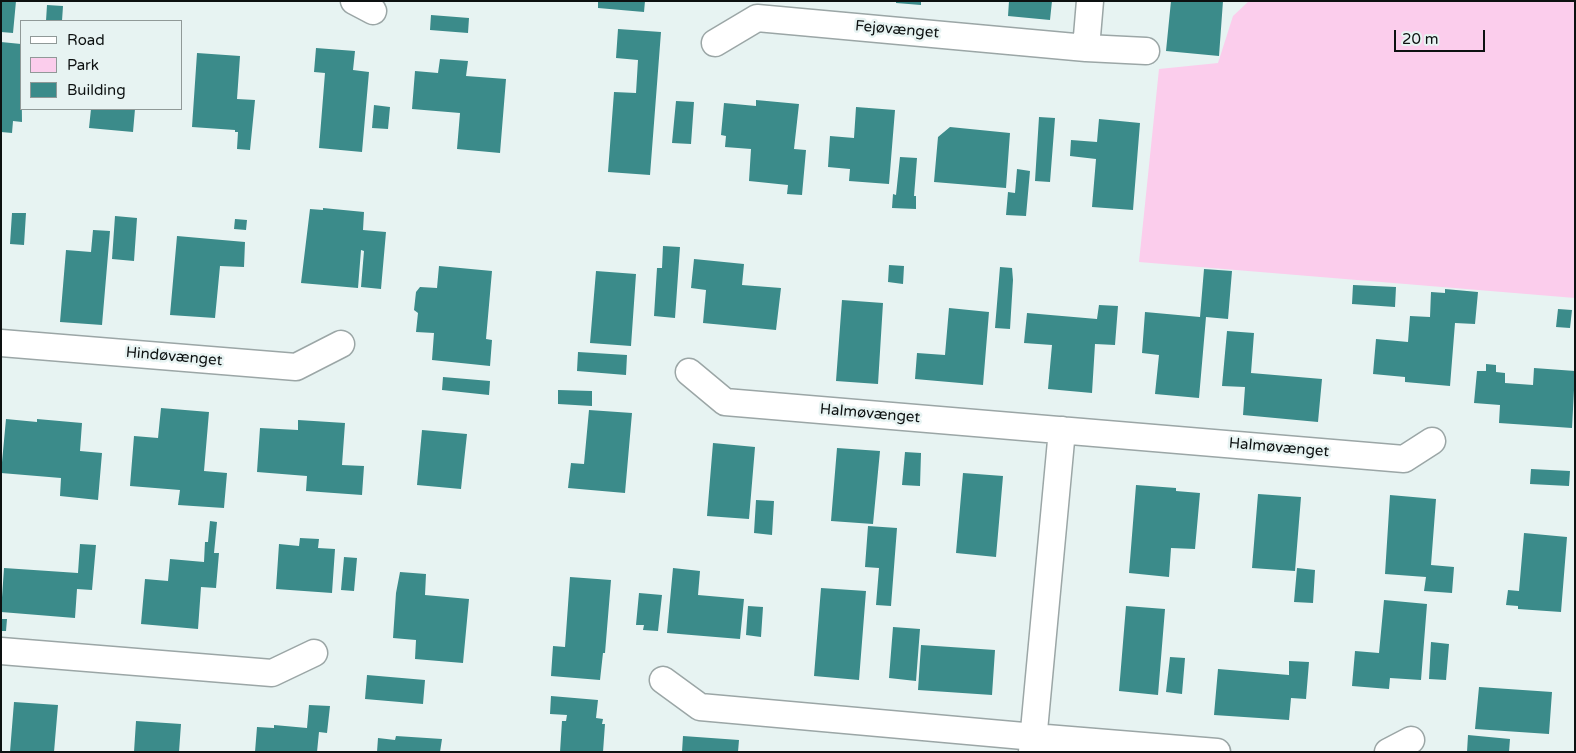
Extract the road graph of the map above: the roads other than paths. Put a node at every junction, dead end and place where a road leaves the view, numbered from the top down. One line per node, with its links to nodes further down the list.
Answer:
1 (1090, 1): 3 (street)
2 (716, 43): 3 (street, Fejøvænget)
3 (1086, 48): 4 (street, Fejøvænget)
4 (1146, 51)
5 (1, 343): 6 (street, Hindøvænget)
6 (341, 344)
7 (689, 372): 8 (street, Halmøvænget)
8 (1062, 430): 9 (street, Halmøvænget); 14 (street)
9 (1432, 441)
10 (1, 651): 11 (street)
11 (314, 653)
12 (663, 680): 14 (street)
13 (1411, 740): 16 (street)
14 (1033, 744): 15 (street)
15 (1217, 752)
16 (1388, 752)

